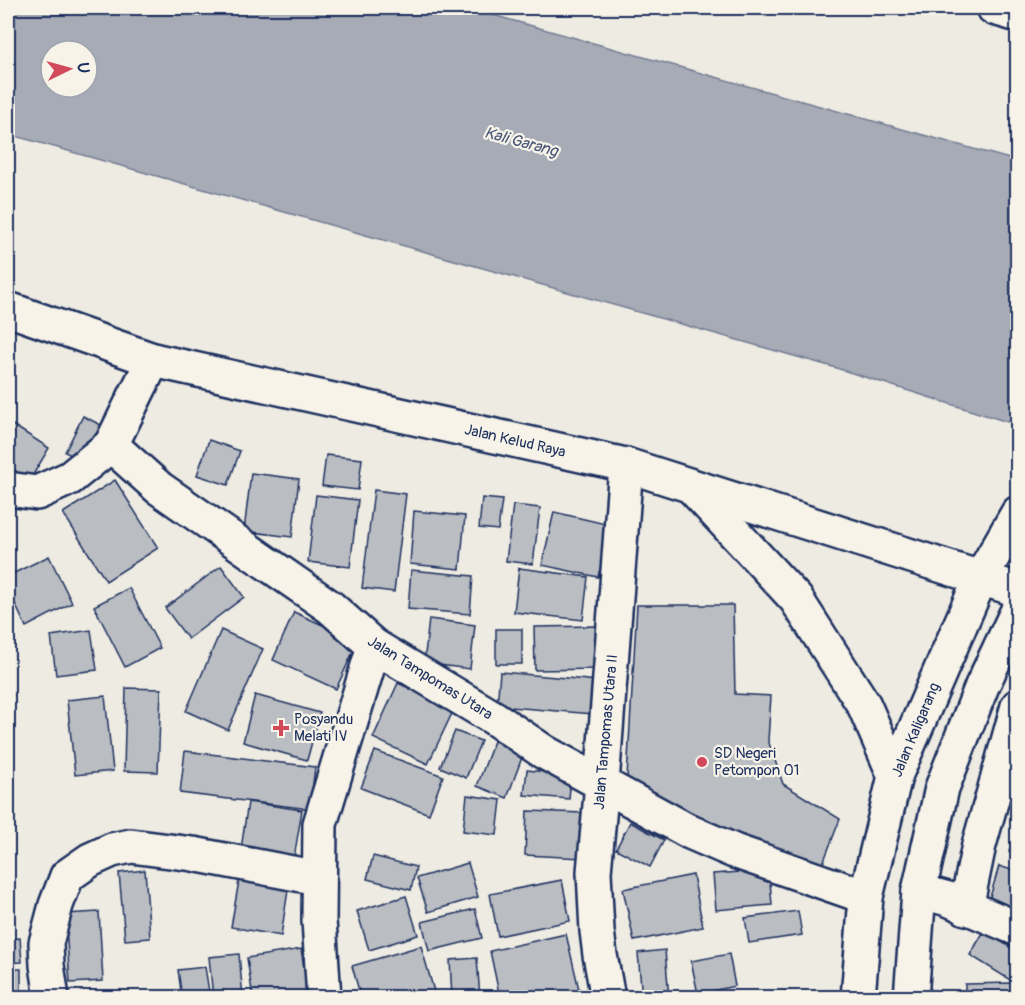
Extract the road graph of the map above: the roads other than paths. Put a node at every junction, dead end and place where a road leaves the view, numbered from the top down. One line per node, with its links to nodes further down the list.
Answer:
1 (994, 8): 2 (main road)
2 (1017, 15)
3 (8, 309): 4 (main road, Jalan Kelud Raya)
4 (153, 360): 5 (main road); 6 (main road, Jalan Kelud Raya)
5 (111, 445): 8 (main road); 13 (main road, Jalan Tampomas Utara)
6 (626, 465): 7 (main road, Jalan Kelud Raya); 16 (main road, Jalan Tampomas Utara II)
7 (691, 486): 10 (main road, Jalan Kelud Raya); 15 (main road)
8 (8, 489)
9 (1017, 513): 10 (main road, Jalan Kaligarang)
10 (981, 578): 11 (main road, Jalan Kelud Raya); 15 (main road, Jalan Kaligarang)
11 (1017, 590)
12 (1017, 610): 18 (main road)
13 (374, 645): 16 (main road, Jalan Tampomas Utara); 17 (main road)
14 (1017, 706): 20 (main road)
15 (895, 776): 19 (main road, Jalan Kaligarang)
16 (603, 783): 19 (main road, Jalan Tampomas Utara); 24 (main road, Jalan Tampomas Utara II)
17 (318, 878): 22 (main road); 23 (main road)
18 (919, 891): 20 (main road); 26 (main road)
19 (866, 897): 25 (main road, Jalan Kaligarang)
20 (966, 908): 21 (main road)
21 (1017, 928)
22 (52, 998)
23 (324, 998)
24 (608, 998)
25 (858, 998)
26 (911, 998)

